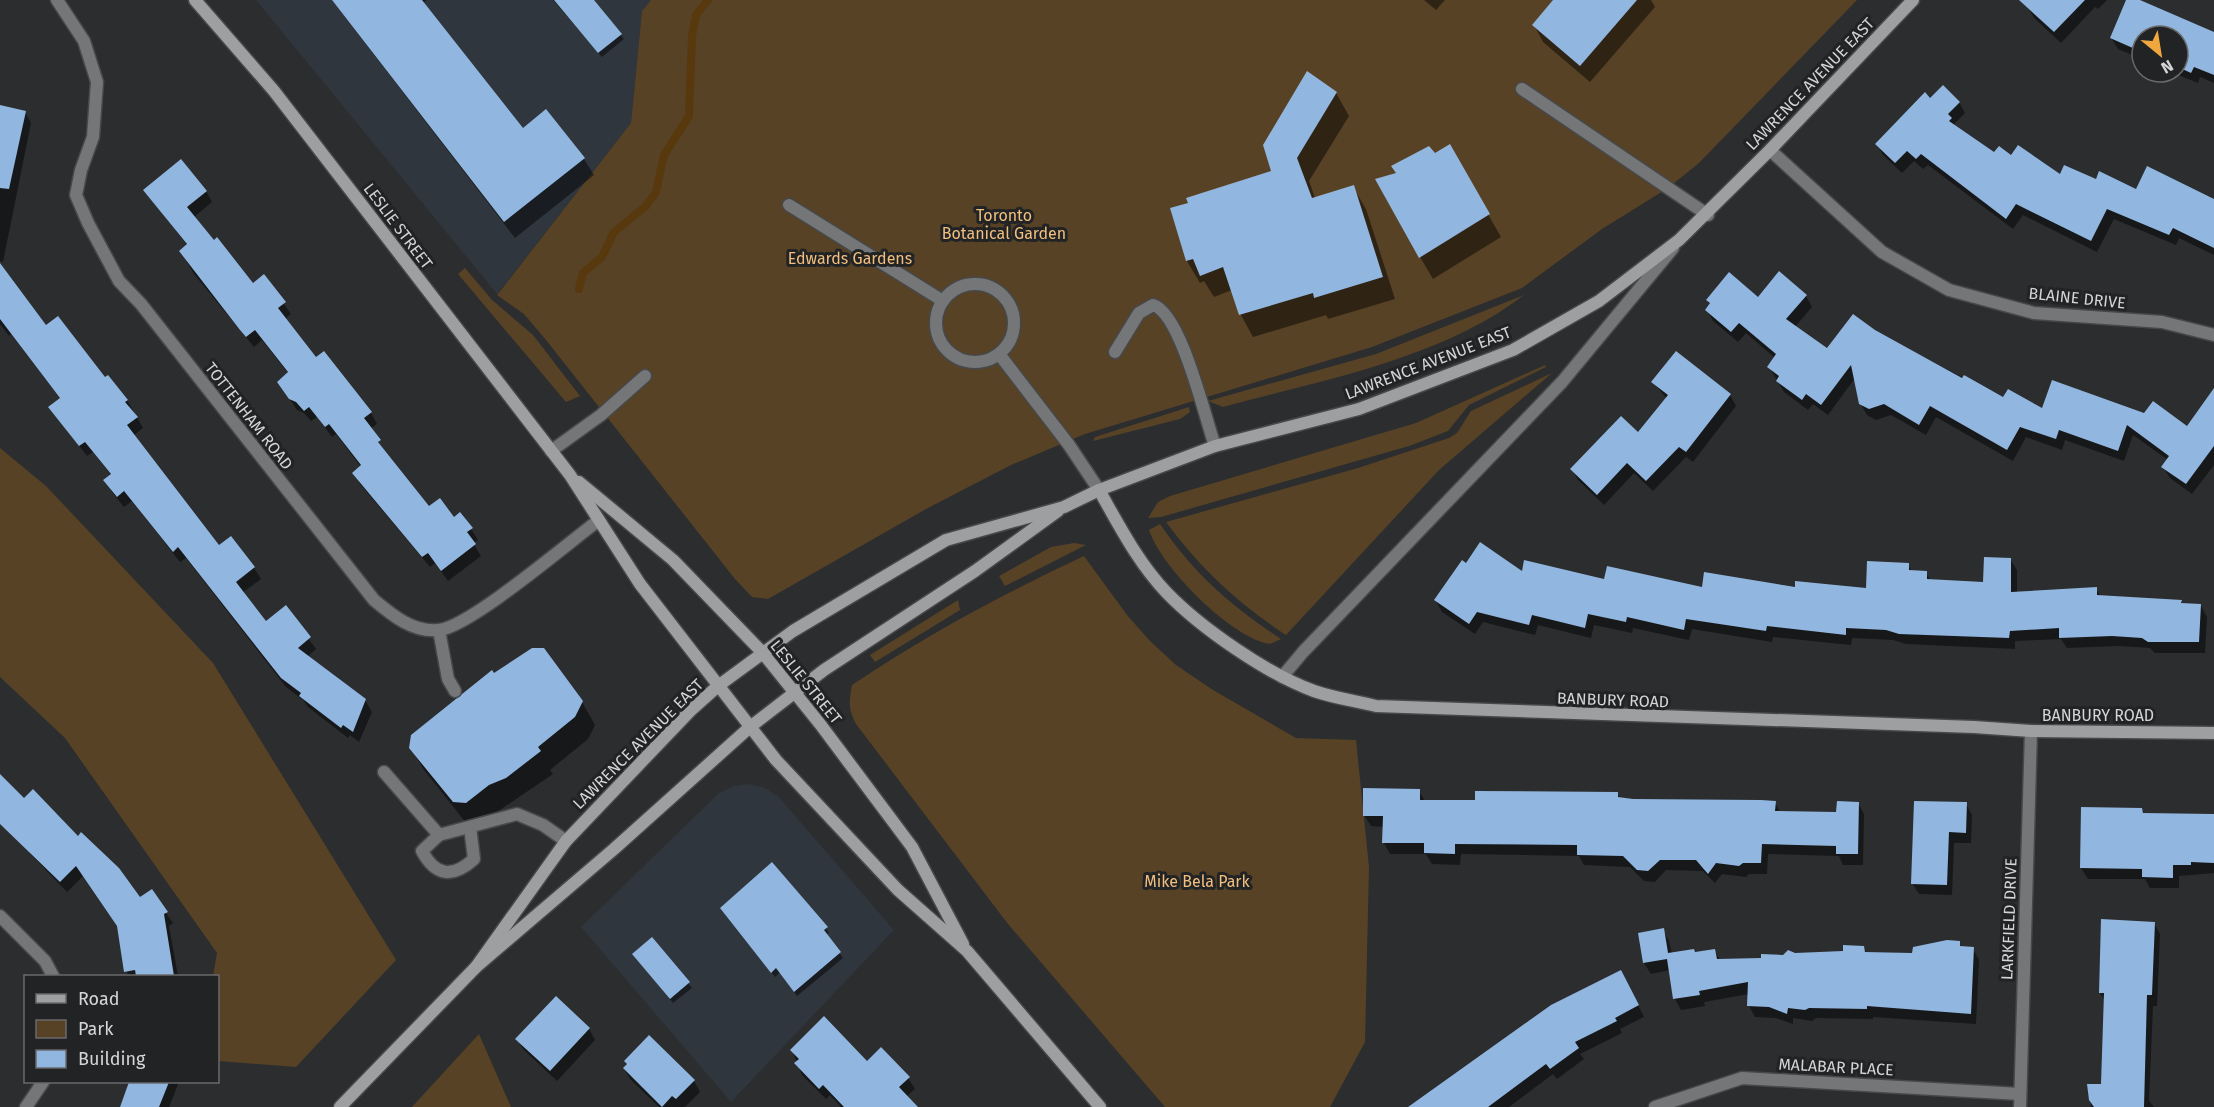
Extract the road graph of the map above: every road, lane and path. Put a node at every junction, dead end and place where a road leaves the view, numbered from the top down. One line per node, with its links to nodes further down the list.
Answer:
1 (57, 0): 20 (street, TOTTENHAM ROAD)
2 (195, 0): 15 (main road, LESLIE STREET)
3 (1913, 0): 5 (main road, LAWRENCE AVENUE EAST)
4 (1522, 88): 7 (street)
5 (1770, 150): 7 (main road, LAWRENCE AVENUE EAST); 10 (street, BLAINE DRIVE)
6 (789, 205): 9 (street)
7 (1708, 214): 8 (main road, LAWRENCE AVENUE EAST)
8 (1679, 240): 14 (main road, LAWRENCE AVENUE EAST); 22 (street, LAWRENCE AVENUE EAST)
9 (943, 300): 12 (street); 12 (street)
10 (2214, 335)
11 (1115, 352): 14 (street)
12 (999, 354): 17 (street)
13 (645, 376): 15 (street)
14 (1215, 446): 17 (main road, LAWRENCE AVENUE EAST)
15 (551, 451): 16 (main road, LESLIE STREET)
16 (570, 475): 19 (main road, LESLIE STREET); 21 (main road, LESLIE STREET)
17 (1099, 490): 18 (main road, LAWRENCE AVENUE EAST); 22 (main road, BANBURY ROAD)
18 (1064, 507): 21 (main road, LAWRENCE AVENUE EAST); 25 (main road, LAWRENCE AVENUE EAST)
19 (598, 520): 20 (street); 23 (main road, LESLIE STREET)
20 (439, 630): 24 (street)
21 (762, 652): 23 (main road, LAWRENCE AVENUE EAST); 25 (main road, LESLIE STREET)
22 (1282, 677): 27 (main road, BANBURY ROAD)
23 (718, 686): 26 (main road, LESLIE STREET); 32 (main road, LAWRENCE AVENUE EAST)
24 (455, 691)
25 (794, 691): 26 (main road, LAWRENCE AVENUE EAST); 34 (main road, LESLIE STREET)
26 (750, 727): 34 (main road, LESLIE STREET); 35 (main road, LAWRENCE AVENUE EAST)
27 (2031, 731): 28 (main road, BANBURY ROAD); 38 (street, LARKFIELD DRIVE)
28 (2214, 733)
29 (384, 772): 31 (street)
30 (470, 827): 31 (street); 31 (street); 32 (street)
31 (439, 835)
32 (566, 841): 35 (main road, LAWRENCE AVENUE EAST)
33 (0, 916): 36 (street)
34 (967, 951): 41 (main road, LESLIE STREET)
35 (476, 967): 40 (main road, LAWRENCE AVENUE EAST)
36 (52, 975)
37 (42, 1083): 39 (street)
38 (2020, 1101): 42 (street, MALABAR PLACE)
39 (26, 1107)
40 (340, 1107)
41 (1100, 1107)
42 (1655, 1107)

